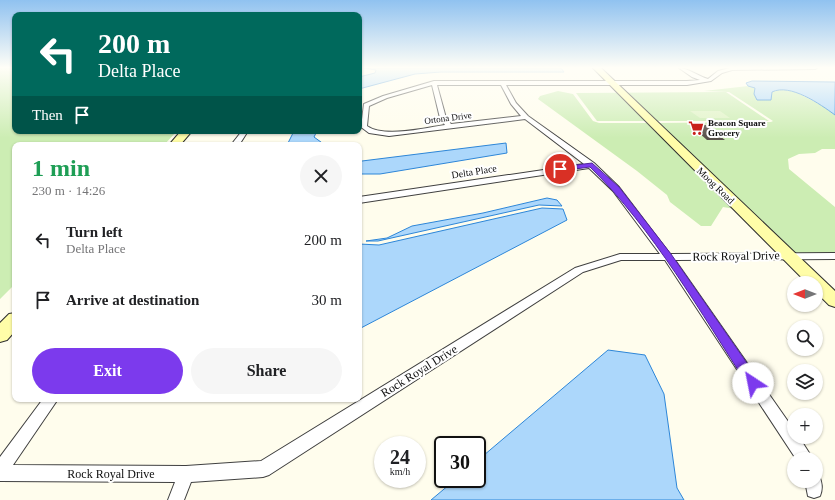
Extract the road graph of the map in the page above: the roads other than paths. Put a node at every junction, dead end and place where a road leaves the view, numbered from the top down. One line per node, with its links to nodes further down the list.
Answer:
1 (405, 91): 6 (street, Ortona Drive)
2 (436, 91): 6 (street)
3 (507, 91): 5 (street)
4 (621, 91): 11 (street, Moog Road)
5 (526, 117): 6 (street, Ortona Drive); 9 (street)
6 (450, 127)
7 (184, 134): 8 (street)
8 (177, 142)
9 (592, 165): 10 (street, Delta Place); 12 (street)
10 (362, 200)
11 (788, 255): 12 (street, Rock Royal Drive); 13 (street, Rock Royal Drive); 14 (street, Moog Road)
12 (667, 256): 18 (street); 21 (street, Rock Royal Drive)
13 (835, 256)
14 (835, 301)
15 (12, 322): 16 (street)
16 (0, 335)
17 (49, 402): 19 (street)
18 (800, 452)
19 (0, 470)
20 (0, 473): 21 (street, Rock Royal Drive)
21 (186, 474): 22 (street)
22 (176, 500)

